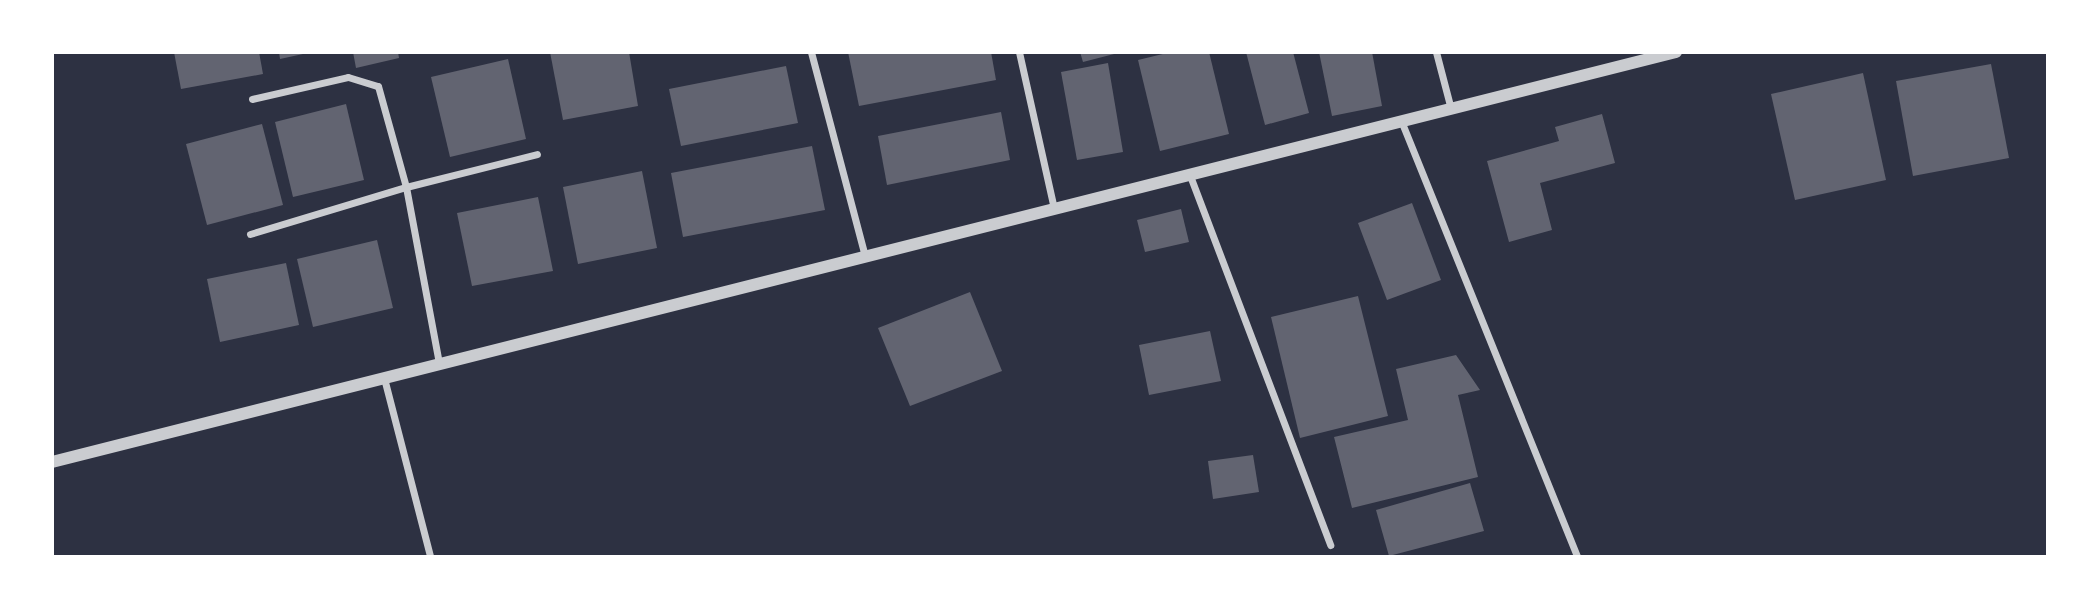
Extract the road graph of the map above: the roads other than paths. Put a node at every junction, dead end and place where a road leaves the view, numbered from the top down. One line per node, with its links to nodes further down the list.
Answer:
1 (811, 52): 13 (street)
2 (1019, 52): 11 (street)
3 (1436, 52): 6 (street)
4 (1676, 52): 6 (street)
5 (252, 99): 10 (street)
6 (1451, 110): 7 (street)
7 (1402, 123): 9 (street); 19 (street)
8 (537, 154): 10 (street)
9 (1189, 173): 11 (street); 17 (street)
10 (406, 187): 12 (street); 14 (street)
11 (1054, 208): 13 (street)
12 (250, 234)
13 (865, 256): 14 (street)
14 (439, 364): 15 (street)
15 (384, 378): 16 (street); 18 (street)
16 (52, 462)
17 (1330, 545)
18 (430, 556)
19 (1577, 556)

